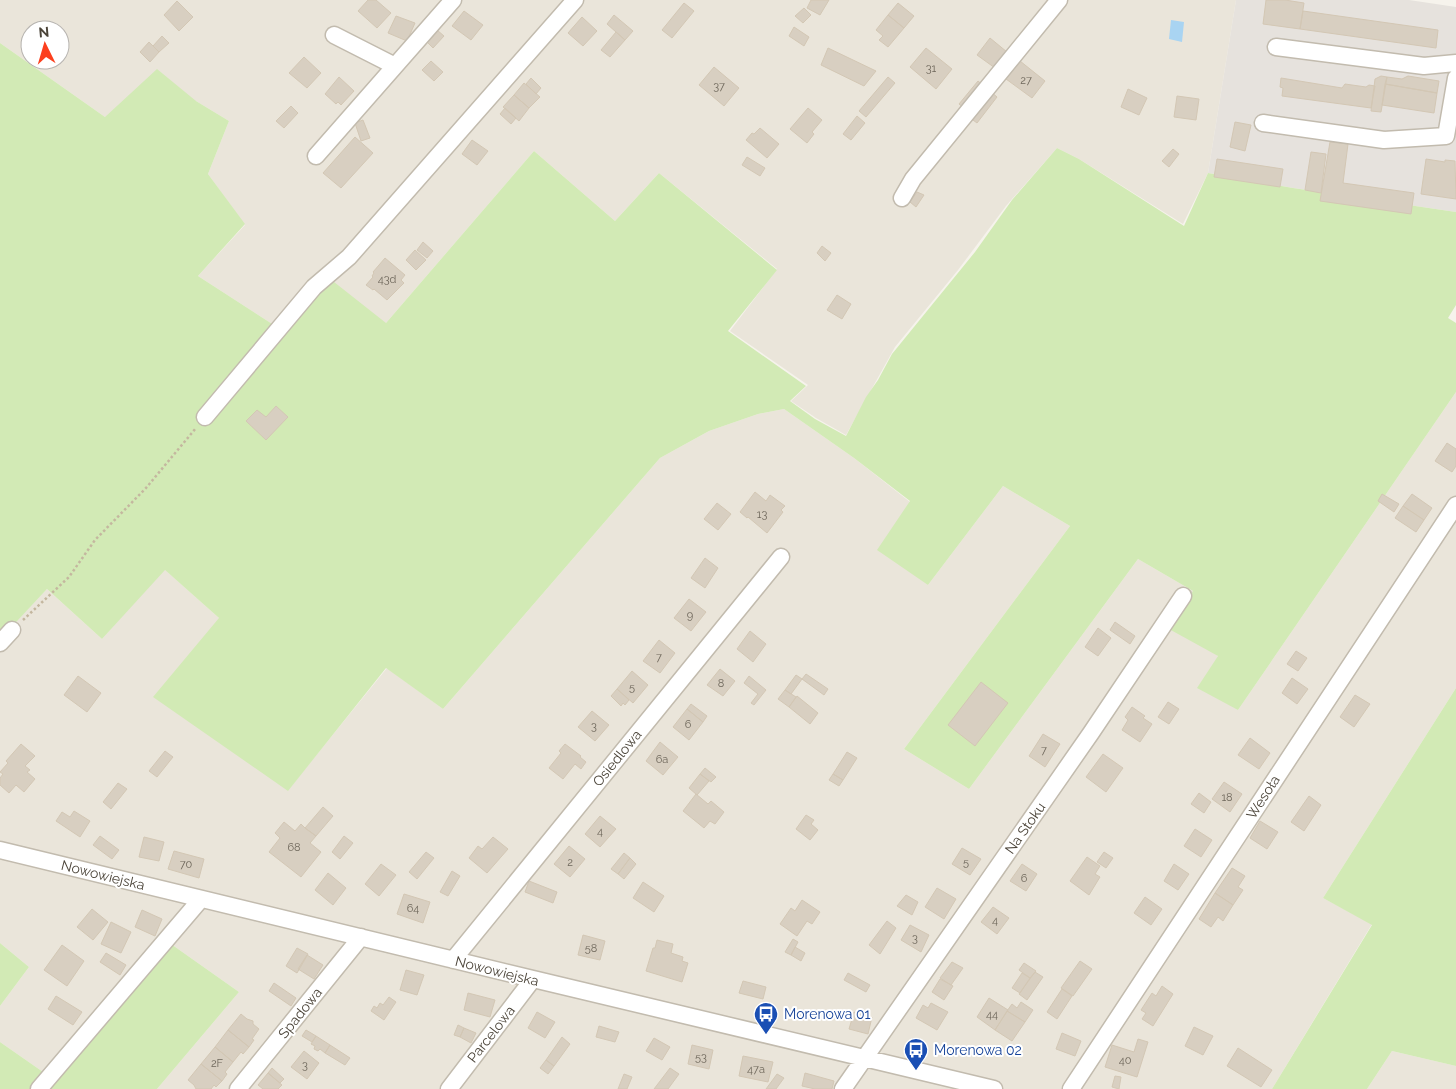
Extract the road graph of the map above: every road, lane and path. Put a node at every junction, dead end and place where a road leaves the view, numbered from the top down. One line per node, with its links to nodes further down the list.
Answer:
1 (453, 0): 7 (street)
2 (575, 0): 12 (street)
3 (1059, 0): 11 (street)
4 (334, 35): 7 (street)
5 (1276, 47): 6 (street)
6 (1456, 63)
7 (395, 66): 10 (street)
8 (1456, 78): 9 (street)
9 (1262, 123)
10 (316, 156)
11 (902, 198)
12 (205, 417): 16 (path)
13 (1456, 505): 29 (street, Wesoła)
14 (780, 557): 21 (street, Osiedlowa)
15 (1183, 596): 23 (street, Na Stoku)
16 (12, 630): 17 (street)
17 (0, 643)
18 (0, 850): 19 (street, Nowowiejska)
19 (201, 899): 20 (street, Nowowiejska); 24 (street)
20 (361, 937): 21 (street, Nowowiejska); 25 (street, Spadowa)
21 (453, 960): 22 (street, Nowowiejska)
22 (533, 980): 23 (street, Nowowiejska); 26 (street, Parcelowa)
23 (865, 1058): 27 (street, Na Stoku); 28 (street, Nowowiejska)
24 (39, 1089)
25 (238, 1089)
26 (449, 1089)
27 (843, 1089)
28 (994, 1089)
29 (1071, 1089)

